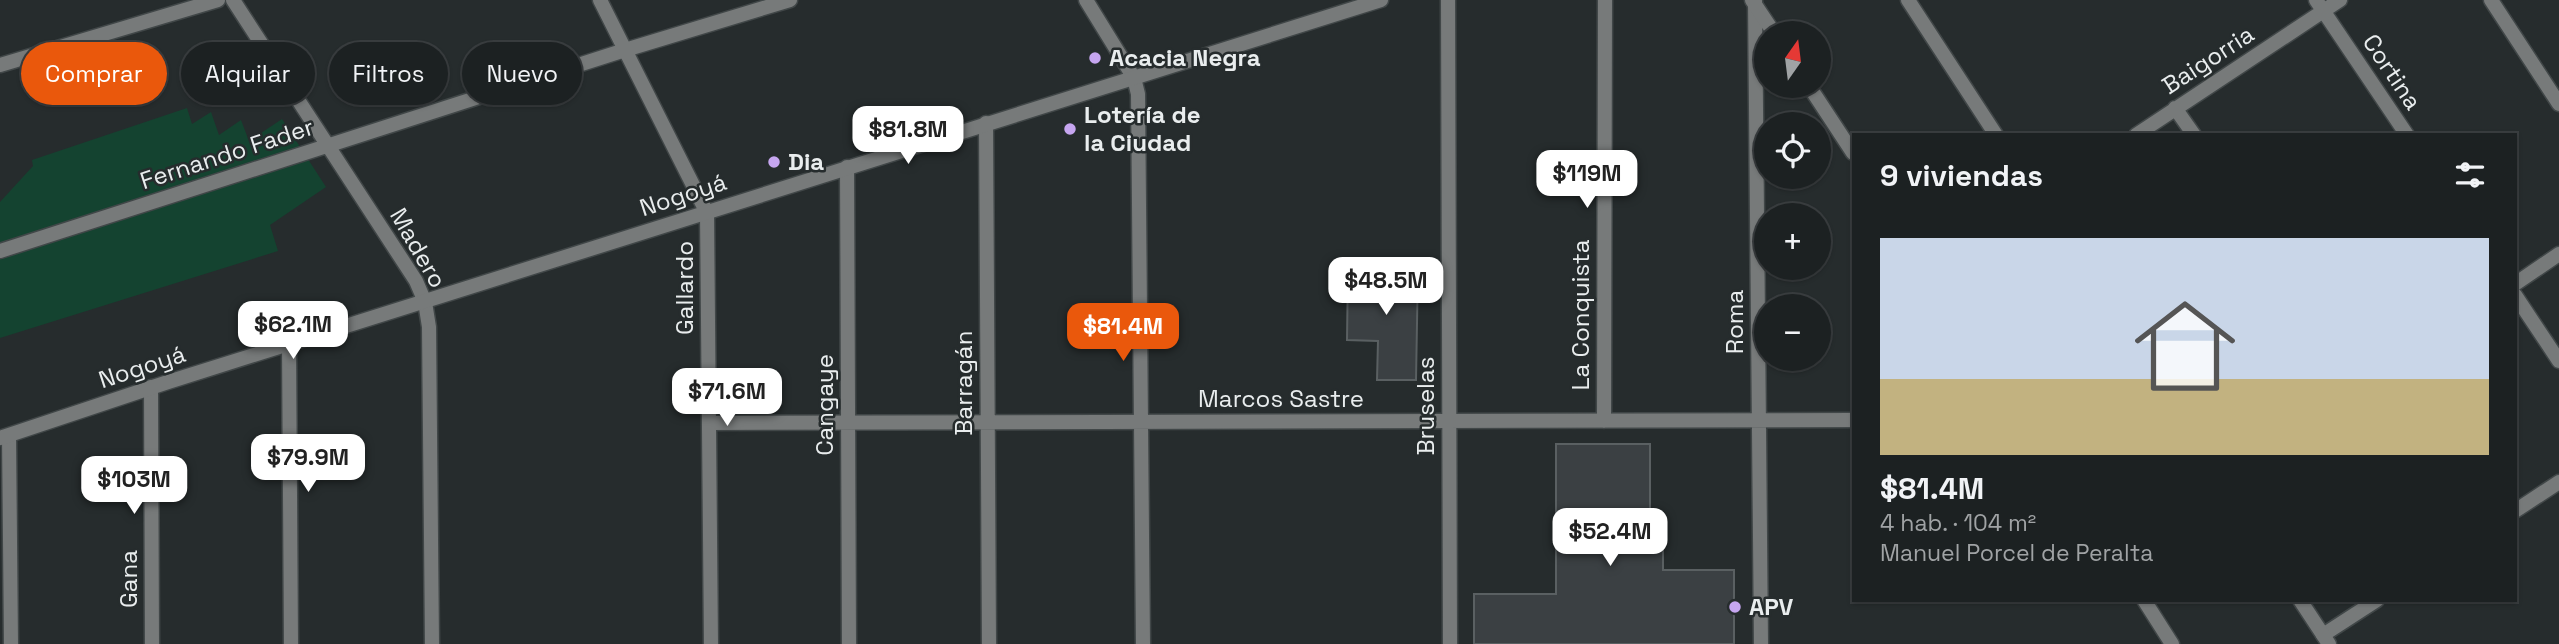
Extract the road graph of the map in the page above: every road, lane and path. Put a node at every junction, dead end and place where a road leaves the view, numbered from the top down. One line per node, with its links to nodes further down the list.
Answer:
1 (218, 0): 16 (street)
2 (233, 0): 26 (street, Madero)
3 (600, 0): 15 (street, Gallardo)
4 (790, 0): 15 (street, Fernando Fader)
5 (1086, 0): 17 (street)
6 (1381, 0): 17 (street, Nogoyá)
7 (1448, 0): 40 (street, Bruselas)
8 (1605, 0): 41 (street, La Conquista)
9 (1908, 0): 22 (street)
10 (2340, 0): 13 (street, Baigorria)
11 (2491, 0): 19 (street)
12 (1754, 2): 14 (street); 38 (street, Roma)
13 (2320, 5): 20 (street, Baigorria); 25 (street, Cortina)
14 (1766, 21)
15 (625, 50): 26 (street, Fernando Fader); 29 (street, Gallardo)
16 (0, 65)
17 (1134, 78): 21 (street, Nogoyá); 43 (street)
18 (1818, 98): 27 (street)
19 (2559, 104)
20 (2175, 108): 23 (street, Baigorria); 24 (street)
21 (986, 123): 28 (street, Nogoyá); 42 (street, Barragán)
22 (1995, 133)
23 (2139, 133)
24 (2193, 133)
25 (2406, 133)
26 (329, 145): 30 (street, Fernando Fader); 34 (street, Madero)
27 (1852, 151)
28 (847, 167): 29 (street, Nogoyá); 45 (street, Cangaye)
29 (707, 213): 34 (street, Nogoyá); 44 (street, Gallardo)
30 (0, 251)
31 (2559, 254): 32 (street)
32 (2517, 283)
33 (2517, 298): 36 (street)
34 (425, 302): 35 (street, Nogoyá); 56 (street, Madero)
35 (289, 344): 37 (street, Nogoyá); 55 (street)
36 (2559, 361)
37 (151, 387): 46 (street, Nogoyá); 54 (street, Gana)
38 (1759, 420): 39 (street, Marcos Sastre); 41 (street, Marcos Sastre); 62 (street, Roma)
39 (1852, 420)
40 (1449, 421): 41 (street, Marcos Sastre); 43 (street, Marcos Sastre); 61 (street, Bruselas)
41 (1604, 421)
42 (988, 422): 43 (street, Marcos Sastre); 45 (street, Marcos Sastre); 59 (street, Barragán)
43 (1141, 422): 60 (street)
44 (709, 423): 45 (street, Marcos Sastre); 57 (street, Gallardo)
45 (848, 423): 58 (street, Cangaye)
46 (4, 437): 53 (street)
47 (2559, 482): 48 (street)
48 (2517, 510)
49 (2145, 602): 63 (street)
50 (2301, 602): 52 (street)
51 (2374, 602): 52 (street)
52 (2326, 639)
53 (11, 644)
54 (152, 644)
55 (291, 644)
56 (432, 644)
57 (711, 644)
58 (849, 644)
59 (989, 644)
60 (1143, 644)
61 (1450, 644)
62 (1761, 644)
63 (2172, 644)

